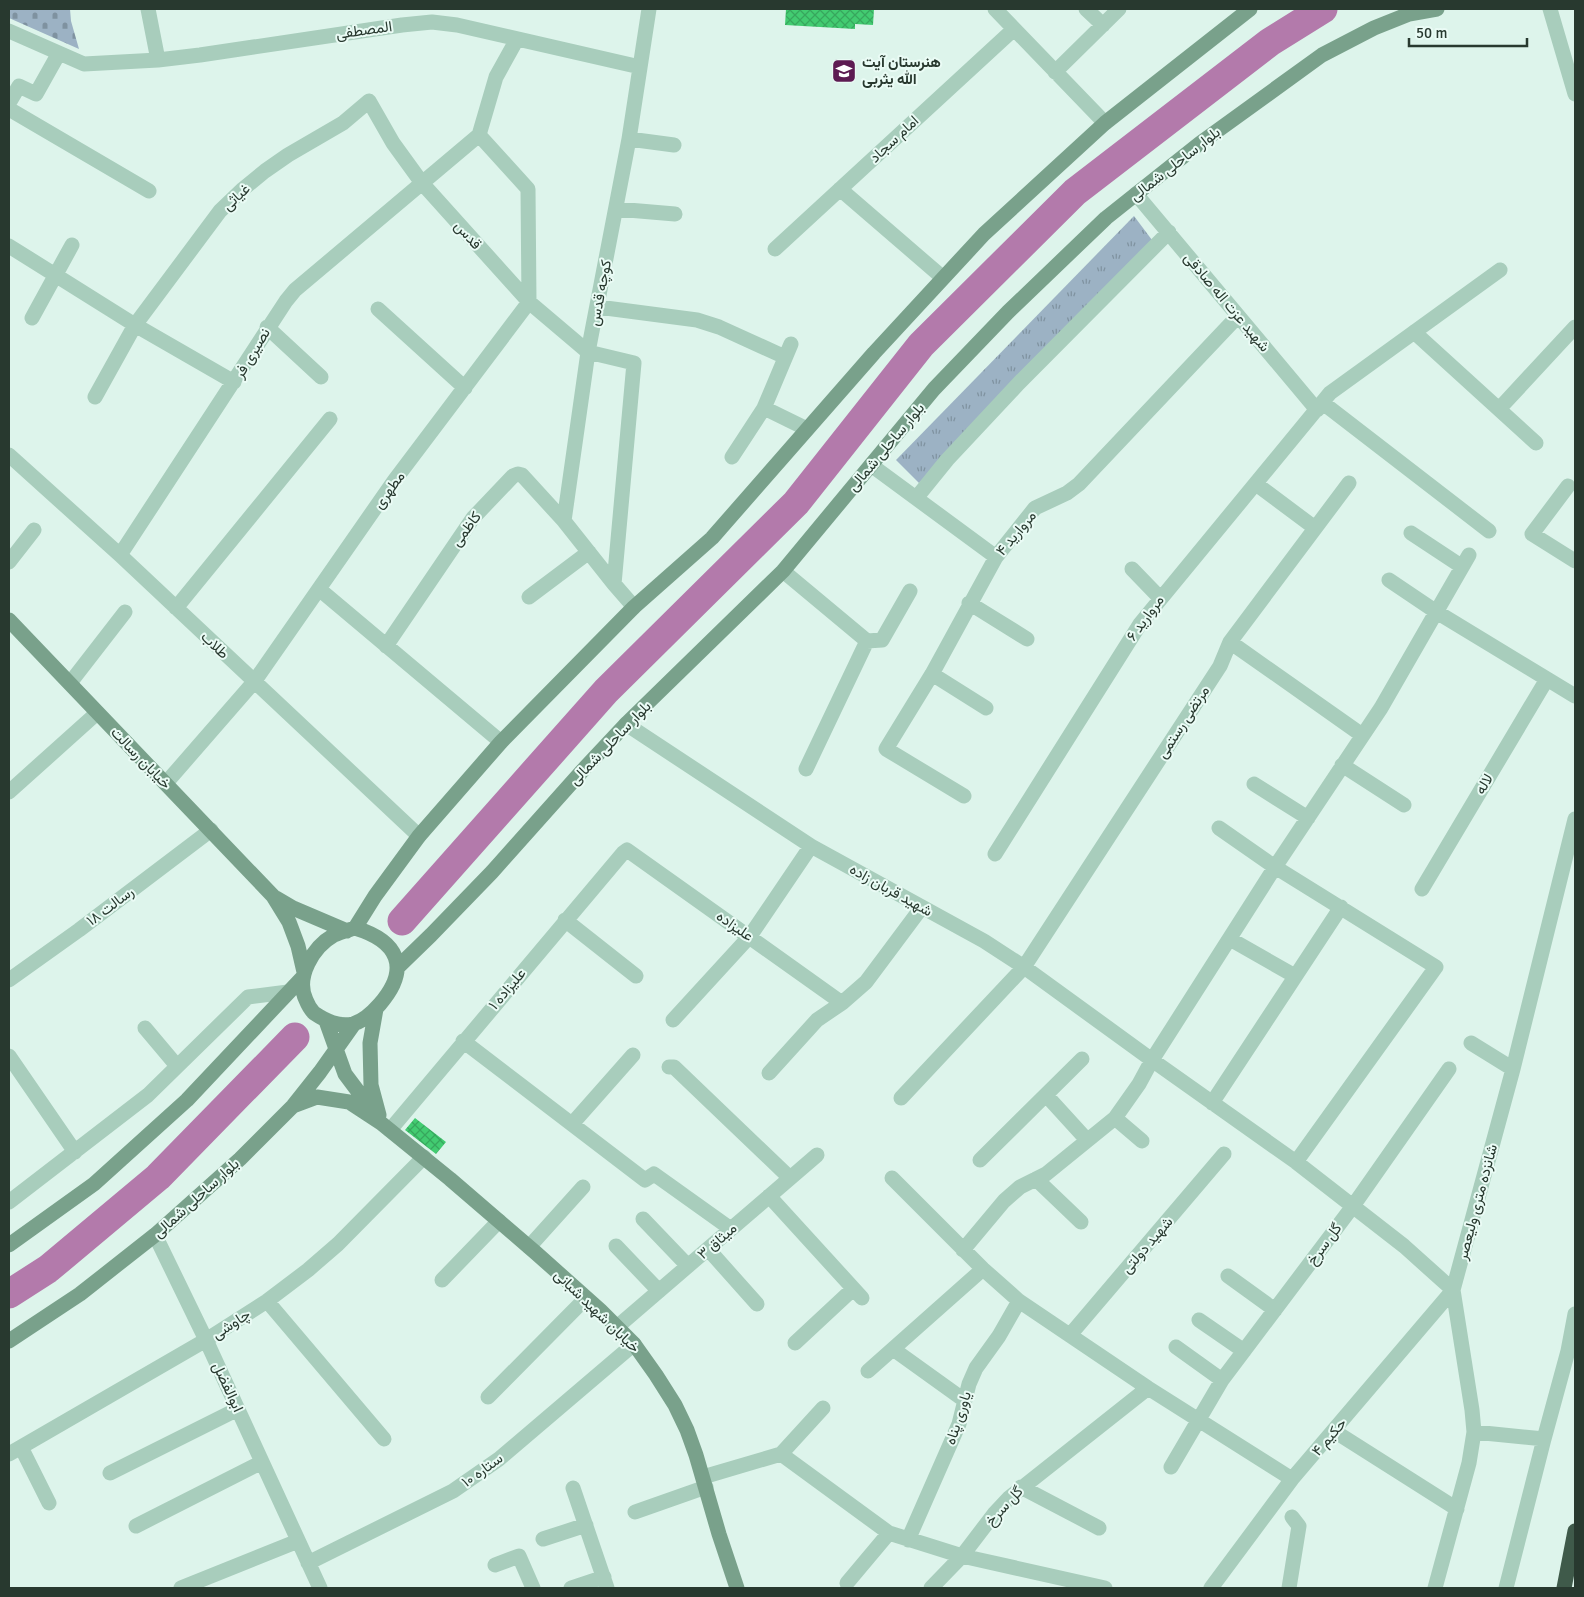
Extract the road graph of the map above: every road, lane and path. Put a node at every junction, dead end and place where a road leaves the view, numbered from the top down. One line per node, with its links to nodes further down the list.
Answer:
1 (148, 9): 14 (street)
2 (649, 9): 15 (street, کوچه قدس)
3 (995, 9): 10 (street)
4 (1086, 9): 9 (street)
5 (1120, 9): 9 (street)
6 (1250, 9): 21 (main road)
7 (1438, 9): 28 (main road, بلوار ساحلی شمالی)
8 (1550, 9): 17 (street)
9 (1103, 25): 16 (street)
10 (1014, 29): 16 (street); 26 (street, امام سجاد)
11 (9, 31): 13 (street)
12 (517, 39): 14 (street, المصطفی); 15 (street, المصطفی); 22 (street)
13 (59, 53): 14 (street, المصطفی); 19 (street)
14 (158, 60)
15 (640, 67): 23 (street, کوچه قدس)
16 (1055, 72): 21 (street)
17 (1575, 94)
18 (369, 100): 25 (street, قدس); 43 (street, غیاثی)
19 (9, 103)
20 (9, 109): 27 (street)
21 (1105, 123): 37 (main road)
22 (479, 135): 25 (street, نصیری فر); 38 (street)
23 (629, 139): 24 (street); 29 (street, کوچه قدس)
24 (674, 145)
25 (422, 183): 38 (street, قدس); 44 (street, نصیری فر)
26 (840, 189): 34 (street, امام سجاد); 37 (street)
27 (149, 191)
28 (1136, 194): 31 (street, شهید عزت اله صادقی); 60 (main road, بلوار ساحلی شمالی)
29 (616, 209): 30 (street); 39 (street, کوچه قدس)
30 (675, 214)
31 (1169, 232): 41 (street, شهید عزت اله صادقی); 64 (street)
32 (72, 245): 36 (street)
33 (9, 246): 36 (street)
34 (775, 249)
35 (1500, 270): 46 (street, مروارید ۶)
36 (54, 276): 42 (street); 43 (street)
37 (942, 277): 56 (main road)
38 (529, 302): 47 (street, قدس); 50 (street, مطهری)
39 (598, 307): 47 (street, کوچه قدس); 53 (street)
40 (378, 309): 50 (street)
41 (1238, 316): 52 (street, شهید عزت اله صادقی); 72 (street, مروارید ۴)
42 (32, 318)
43 (135, 325): 49 (street); 51 (street, غیاثی)
44 (268, 327): 48 (street); 49 (street, نصیری فر)
45 (1575, 328): 54 (street)
46 (1414, 332): 52 (street, مروارید ۶); 54 (street)
47 (588, 352): 65 (street, کوچه قدس); 78 (street)
48 (321, 376)
49 (234, 382): 71 (street, نصیری فر)
50 (465, 388): 79 (street, مطهری)
51 (95, 398)
52 (1320, 406): 62 (street, مروارید ۶); 68 (street, شهید عزت اله صادقی)
53 (764, 408): 56 (street); 59 (street)
54 (1499, 410): 57 (street)
55 (330, 419): 85 (street)
56 (807, 429): 84 (main road)
57 (1536, 443)
58 (9, 455): 71 (street, طلاب)
59 (732, 457)
60 (871, 465): 64 (street); 76 (main road, بلوار ساحلی شمالی)
61 (1349, 483): 66 (street, مرتضی رستمی)
62 (1256, 484): 66 (street); 82 (street, مروارید ۶)
63 (1568, 486): 73 (street)
64 (917, 497): 72 (street)
65 (564, 521): 70 (street); 92 (street, کاظمی)
66 (1315, 528): 91 (street, مرتضی رستمی)
67 (34, 530): 74 (street)
68 (1489, 531)
69 (1411, 533): 86 (street)
70 (589, 552): 78 (street); 81 (street)
71 (120, 556): 85 (street, طلاب)
72 (996, 557): 83 (street, مروارید ۴)
73 (1575, 561)
74 (9, 562)
75 (1132, 569): 82 (street)
76 (783, 571): 90 (street); 100 (main road, بلوار ساحلی شمالی)
77 (1389, 580): 86 (street)
78 (614, 584): 84 (street)
79 (319, 589): 92 (street); 95 (street, مطهری)
80 (910, 591): 90 (street)
81 (529, 597)
82 (1160, 598): 117 (street, مروارید ۶)
83 (969, 602): 89 (street); 93 (street, مروارید ۴)
84 (634, 606): 102 (main road)
85 (176, 608): 95 (street, طلاب)
86 (1435, 611): 94 (street); 101 (street)
87 (125, 612): 96 (street)
88 (11, 626): 96 (main road, خیابان رسالت)
89 (1027, 639)
90 (867, 641): 104 (street)
91 (1230, 642): 101 (street); 128 (street, مرتضی رستمی)
92 (386, 646): 102 (street)
93 (932, 674): 98 (street); 108 (street, مروارید ۴)
94 (1547, 679): 97 (street); 119 (street, لاله)
95 (254, 682): 105 (street, مطهری); 114 (street, طلاب)
96 (70, 683): 99 (main road, خیابان رسالت)
97 (1575, 696)
98 (986, 708)
99 (97, 713): 105 (main road, خیابان رسالت); 107 (street)
100 (626, 724): 115 (street, شهید قربان زاده); 127 (main road, بلوار ساحلی شمالی)
101 (1362, 736): 103 (street)
102 (501, 742): 114 (main road)
103 (1342, 766): 109 (street); 110 (street)
104 (806, 769)
105 (166, 783): 113 (main road, خیابان رسالت)
106 (1254, 784): 110 (street)
107 (9, 792)
108 (964, 796)
109 (1404, 805)
110 (1308, 818): 118 (street)
111 (1575, 820): 150 (street, شانزده متری ولیعصر)
112 (1219, 828): 118 (street)
113 (211, 830): 120 (main road, خیابان رسالت); 132 (street, رسالت ۱۸)
114 (420, 836): 124 (main road)
115 (811, 846): 122 (street, شهید قربان زاده); 125 (street)
116 (627, 850): 123 (street, علیزاده ۱); 125 (street, علیزاده)
117 (995, 854)
118 (1275, 867): 121 (street); 126 (street)
119 (1422, 889)
120 (273, 896): 124 (main road, خیابان رسالت); 129 (main road, خیابان رسالت)
121 (1341, 907): 131 (street); 166 (street)
122 (922, 908): 128 (street, شهید قربان زاده); 134 (street)
123 (565, 920): 130 (street); 140 (street, علیزاده ۱)
124 (351, 929): 127 (main road); 129 (main road)
125 (750, 936): 134 (street, علیزاده); 136 (street)
126 (1230, 939): 131 (street); 146 (street)
127 (398, 967): 135 (main road)
128 (1024, 967): 146 (street, شهید قربان زاده); 153 (street, مرتضی رستمی)
129 (303, 975): 133 (main road); 137 (main road)
130 (636, 976)
131 (1295, 976): 154 (street)
132 (9, 980)
133 (288, 992): 147 (street); 179 (main road)
134 (842, 1003): 151 (street)
135 (376, 1009): 138 (main road); 158 (main road)
136 (672, 1020)
137 (326, 1021): 138 (main road); 142 (main road, خیابان شهید شبانی)
138 (354, 1024): 142 (main road, بلوار ساحلی شمالی)
139 (146, 1028): 147 (street)
140 (464, 1041): 157 (street); 158 (street, علیزاده ۱)
141 (1471, 1043): 150 (street)
142 (336, 1050): 155 (main road, بلوار ساحلی شمالی); 158 (main road, خیابان شهید شبانی)
143 (633, 1054): 157 (street)
144 (9, 1056): 161 (street)
145 (1082, 1059): 152 (street)
146 (1152, 1060): 154 (street, شهید قربان زاده); 156 (street)
147 (177, 1066): 161 (street)
148 (669, 1067): 167 (street)
149 (1449, 1069): 173 (street, گل سرخ)
150 (1513, 1069): 188 (street, شانزده متری ولیعصر)
151 (768, 1073)
152 (1046, 1095): 159 (street); 165 (street)
153 (901, 1098)
154 (1212, 1103): 166 (street, شهید قربان زاده)
155 (293, 1106): 158 (main road, خیابان شهید شبانی); 178 (main road, بلوار ساحلی شمالی)
156 (1115, 1118): 159 (street); 160 (street)
157 (572, 1124): 177 (street)
158 (386, 1127): 164 (main road, خیابان شهید شبانی)
159 (1087, 1140): 169 (street)
160 (1142, 1141)
161 (75, 1152): 172 (street)
162 (1224, 1154): 198 (street, شهید دولتی)
163 (817, 1155): 167 (street, میثاق ۳)
164 (424, 1157): 175 (main road, خیابان شهید شبانی); 191 (street, چاوشی)
165 (980, 1160)
166 (1296, 1162): 173 (street, شهید قربان زاده)
167 (790, 1178): 171 (street, میثاق ۳)
168 (892, 1178): 183 (street)
169 (1036, 1179): 176 (street); 183 (street)
170 (583, 1187): 181 (street)
171 (769, 1196): 177 (street, میثاق ۳); 201 (street)
172 (9, 1202)
173 (1353, 1206): 188 (street, شهید قربان زاده); 194 (street, گل سرخ)
174 (643, 1219): 184 (street)
175 (499, 1221): 181 (main road, خیابان شهید شبانی); 187 (street)
176 (1081, 1222)
177 (730, 1229): 182 (street, میثاق ۳)
178 (155, 1235): 199 (street, ابوالفضل); 200 (main road, بلوار ساحلی شمالی)
179 (9, 1245)
180 (616, 1246): 189 (street)
181 (529, 1247): 190 (main road, خیابان شهید شبانی)
182 (708, 1249): 184 (street, میثاق ۳); 193 (street)
183 (963, 1250): 185 (street)
184 (688, 1266): 189 (street, میثاق ۳)
185 (983, 1269): 192 (street); 204 (street)
186 (1228, 1276): 194 (street)
187 (442, 1280)
188 (1453, 1290): 214 (street, حکیم ۴); 215 (street, شانزده متری ولیعصر)
189 (659, 1291): 197 (street, میثاق ۳)
190 (586, 1298): 197 (main road, خیابان شهید شبانی); 209 (street)
191 (267, 1300): 199 (street, چاوشی); 216 (street)
192 (1019, 1301): 198 (street); 210 (street, یاوری پناه)
193 (757, 1304)
194 (1275, 1310): 205 (street, گل سرخ)
195 (1575, 1314): 217 (street)
196 (1199, 1320): 205 (street)
197 (617, 1327): 202 (main road, خیابان شهید شبانی)
198 (1070, 1335): 208 (street)
199 (206, 1340): 212 (street, ابوالفضل); 218 (street, چاوشی)
200 (9, 1341)
201 (795, 1343)
202 (634, 1344): 224 (main road, خیابان شهید شبانی); 240 (street, ستاره ۱۰)
203 (1176, 1346): 207 (street)
204 (893, 1349): 206 (street); 210 (street)
205 (1244, 1351): 207 (street, گل سرخ)
206 (868, 1371)
207 (1222, 1380): 213 (street, گل سرخ)
208 (1148, 1388): 213 (street); 225 (street, گل سرخ)
209 (488, 1397)
210 (964, 1400): 237 (street, یاوری پناه)
211 (823, 1408): 219 (street)
212 (238, 1409): 220 (street, ابوالفضل); 222 (street)
213 (1198, 1419): 221 (street, گل سرخ); 223 (street)
214 (1334, 1431): 223 (street, حکیم ۴); 228 (street)
215 (1474, 1432): 217 (street); 228 (street, شانزده متری ولیعصر)
216 (384, 1439)
217 (1544, 1439): 255 (street)
218 (12, 1451): 227 (street)
219 (781, 1454): 224 (street); 235 (street)
220 (262, 1462): 232 (street); 238 (street, ابوالفضل)
221 (1171, 1467)
222 (110, 1473)
223 (1292, 1479): 252 (street, حکیم ۴)
224 (704, 1482): 229 (street); 249 (main road, خیابان شهید شبانی)
225 (1021, 1487): 233 (street); 239 (street, گل سرخ)
226 (573, 1488): 231 (street)
227 (49, 1503)
228 (1457, 1509): 254 (street, شانزده متری ولیعصر)
229 (635, 1512)
230 (1292, 1517): 253 (street)
231 (586, 1525): 236 (street); 242 (street)
232 (136, 1526)
233 (1099, 1528)
234 (1575, 1531): 256 (highway)
235 (889, 1532): 237 (street); 243 (street)
236 (543, 1538)
237 (908, 1540): 239 (street)
238 (298, 1541): 240 (street, ابوالفضل); 245 (street)
239 (962, 1556): 244 (street); 250 (street, گل سرخ)
240 (308, 1563): 246 (street, ابوالفضل)
241 (495, 1565): 247 (street)
242 (606, 1583): 248 (street)
243 (847, 1583)
244 (1068, 1585): 251 (street)
245 (188, 1587)
246 (320, 1588)
247 (533, 1588)
248 (571, 1588)
249 (737, 1588)
250 (931, 1588)
251 (1104, 1588)
252 (1211, 1588)
253 (1289, 1588)
254 (1435, 1588)
255 (1506, 1588)
256 (1564, 1588)

